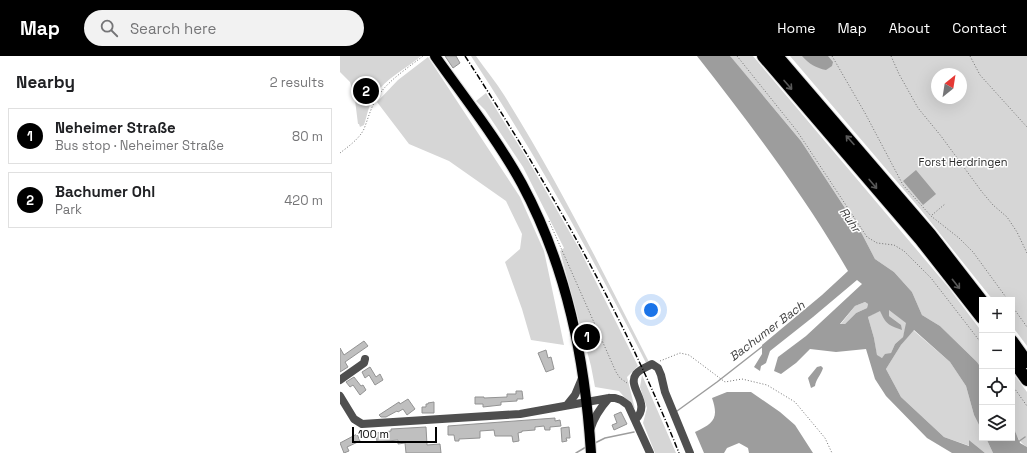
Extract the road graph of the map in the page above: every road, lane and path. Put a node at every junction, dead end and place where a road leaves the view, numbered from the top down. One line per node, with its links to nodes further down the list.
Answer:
1 (423, 56): 10 (path)
2 (435, 56): 25 (main road)
3 (737, 56): 19 (path)
4 (763, 56): 17 (highway, one-way to 17)
5 (776, 56): 14 (highway, one-way to 5)
6 (832, 56): 12 (path)
7 (891, 56): 13 (path)
8 (970, 56): 9 (path)
9 (1027, 127)
10 (340, 153)
11 (945, 204): 12 (path)
12 (931, 216): 15 (path)
13 (1027, 253)
14 (979, 297)
15 (1006, 297)
16 (1015, 310): 18 (path)
17 (979, 314)
18 (1027, 327)
19 (979, 340)
20 (1015, 345): 22 (highway)
21 (365, 359): 26 (street)
22 (1027, 362)
23 (1015, 363): 27 (highway)
24 (652, 364): 34 (street); 38 (street); 39 (path)
25 (583, 375): 31 (main road); 32 (street)
26 (340, 380)
27 (1027, 380)
28 (1015, 390): 33 (path)
29 (340, 396): 32 (street)
30 (609, 398): 31 (street); 34 (street); 35 (street)
31 (587, 401): 32 (street); 35 (main road)
32 (567, 405)
33 (1027, 406)
34 (635, 420): 37 (street)
35 (590, 430): 36 (main road)
36 (592, 453)
37 (650, 453)
38 (690, 453)
39 (832, 453)

